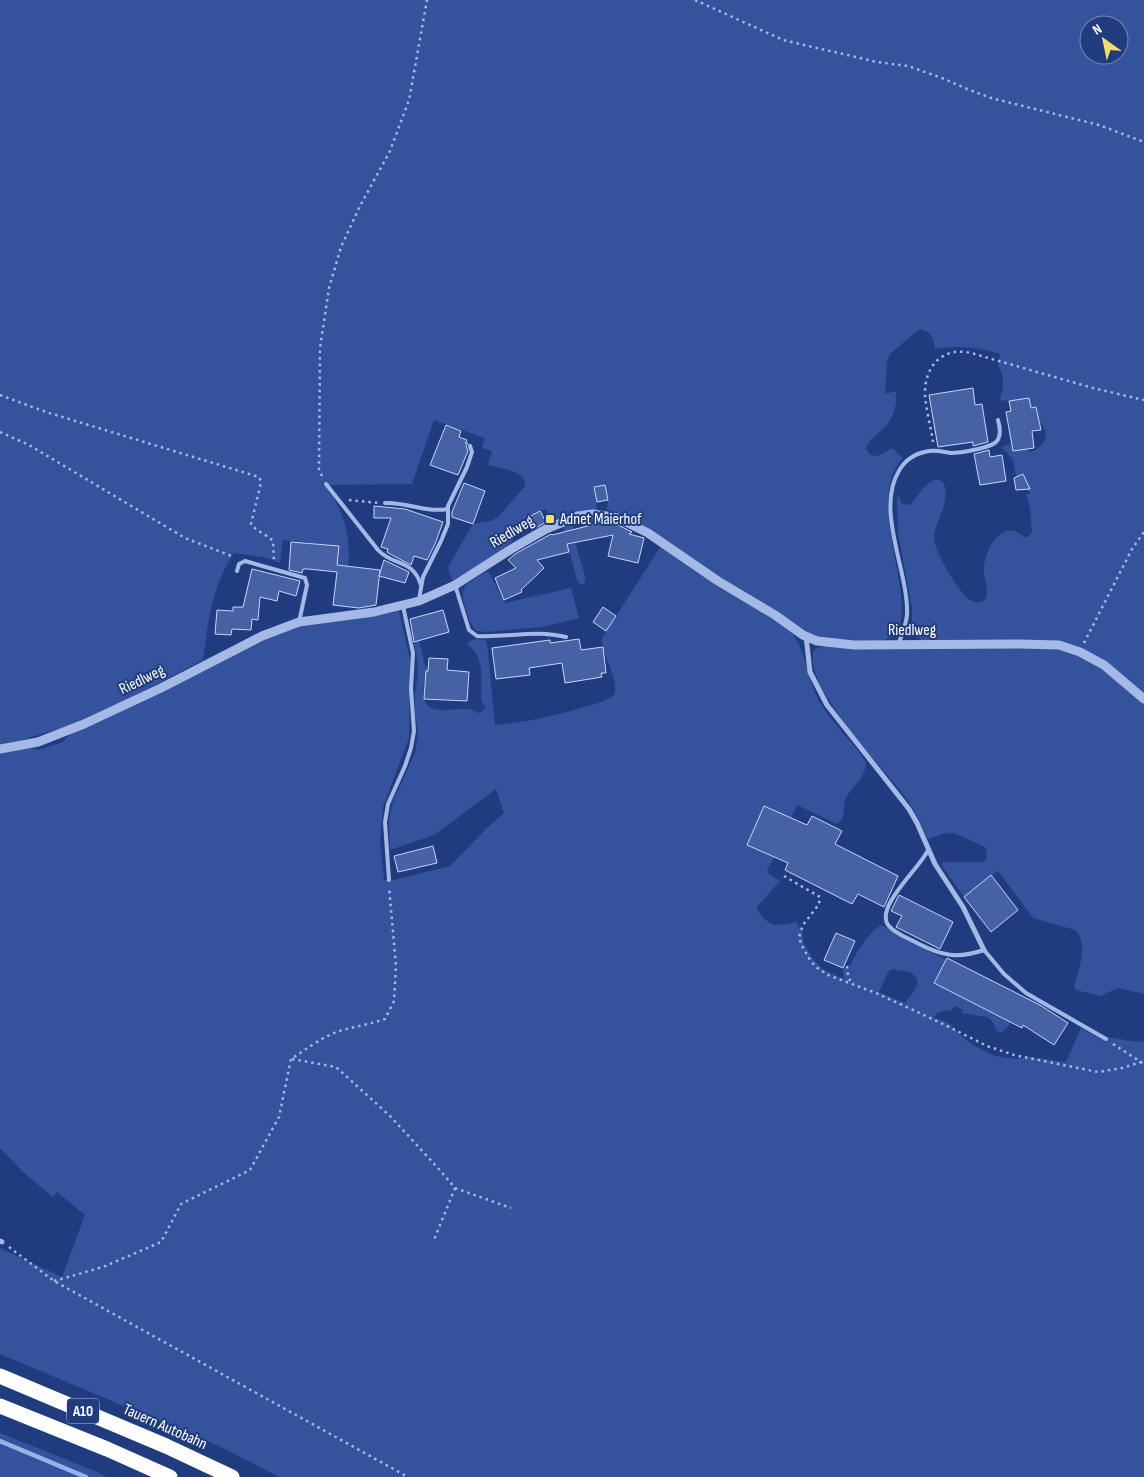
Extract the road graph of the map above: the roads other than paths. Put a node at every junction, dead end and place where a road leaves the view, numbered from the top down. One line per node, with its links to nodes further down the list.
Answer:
1 (998, 420): 14 (lane)
2 (470, 446): 5 (lane)
3 (326, 484): 7 (lane)
4 (385, 503): 5 (lane)
5 (448, 509): 7 (lane)
6 (237, 571): 11 (lane)
7 (421, 585): 9 (lane)
8 (455, 586): 9 (street, Riedlweg); 12 (street, Riedlweg); 13 (lane)
9 (419, 601): 10 (street, Riedlweg)
10 (402, 606): 11 (street, Riedlweg); 18 (lane)
11 (299, 622): 16 (street, Riedlweg)
12 (806, 636): 14 (street, Riedlweg); 17 (street)
13 (566, 637)
14 (898, 644): 15 (street, Riedlweg)
15 (1144, 699)
16 (0, 749)
17 (928, 850): 19 (street); 19 (lane)
18 (389, 880)
19 (984, 950): 20 (lane)
20 (1106, 1039)
21 (0, 1376): 24 (highway, Tauern Autobahn / A10)
22 (0, 1406): 23 (highway, A10)
23 (170, 1477)
24 (232, 1477)

